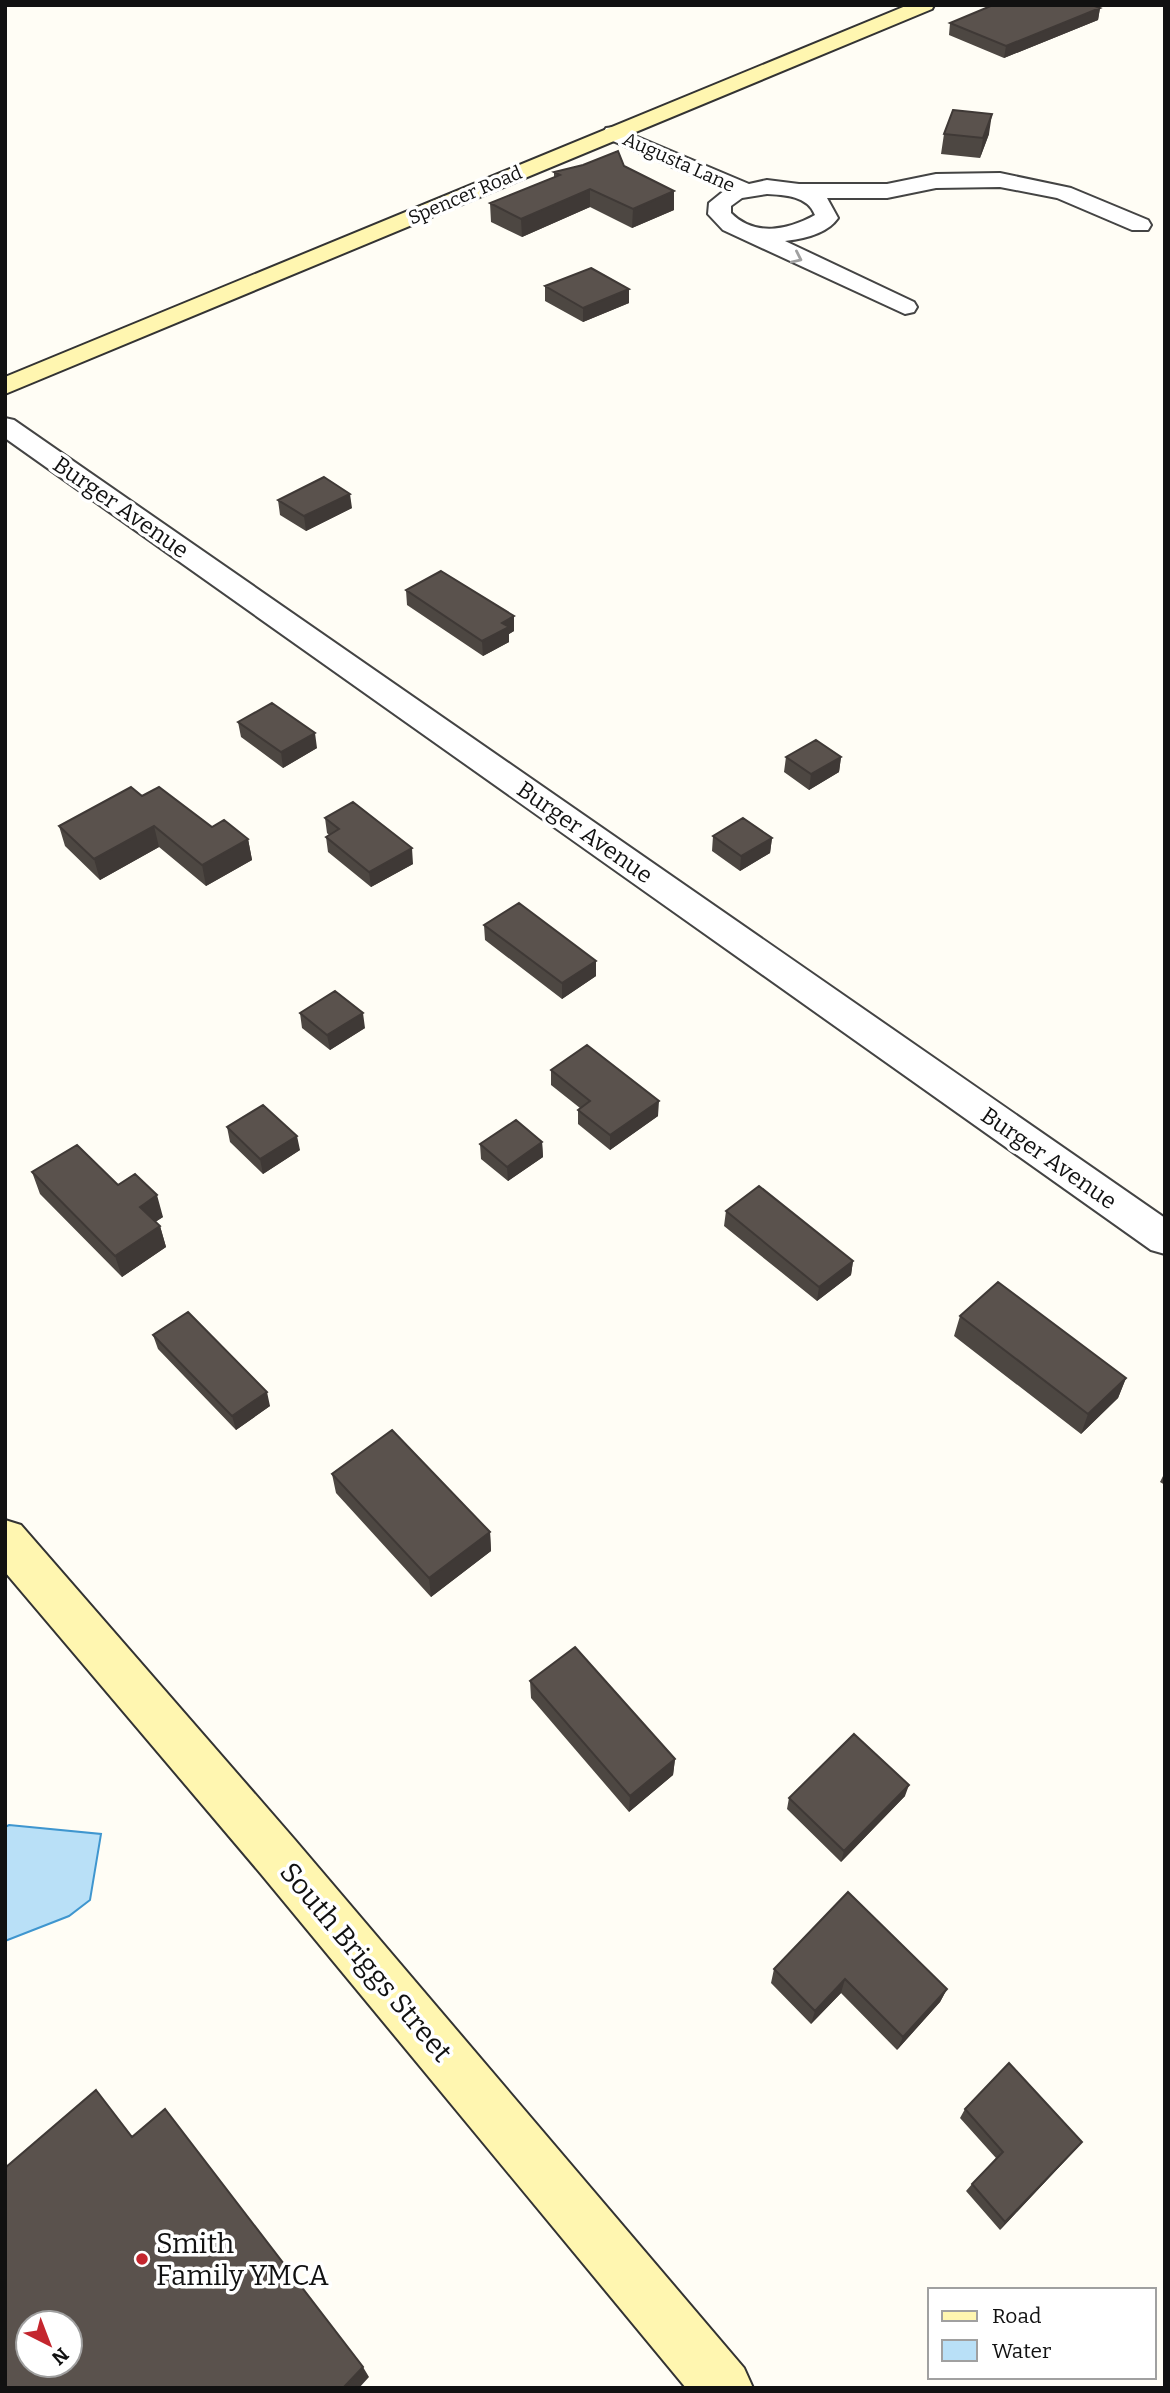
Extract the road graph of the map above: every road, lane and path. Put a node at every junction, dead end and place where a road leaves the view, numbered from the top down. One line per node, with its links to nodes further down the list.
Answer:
1 (925, 5): 2 (street, Spencer Road)
2 (604, 137): 3 (street, Augusta Lane); 6 (street, Augusta Lane); 12 (street, Spencer Road)
3 (744, 190): 4 (street); 6 (street)
4 (799, 191): 5 (street); 7 (street)
5 (887, 191): 7 (street); 8 (street)
6 (722, 201): 9 (street)
7 (823, 222): 9 (street); 10 (street)
8 (1140, 225)
9 (752, 234): 10 (street, one-way to 10)
10 (844, 278): 11 (street)
11 (905, 307)
12 (5, 386)
13 (5, 426): 14 (street, Burger Avenue)
14 (1165, 1239)
15 (5, 1539): 16 (street, South Briggs Street)
16 (724, 2388)

